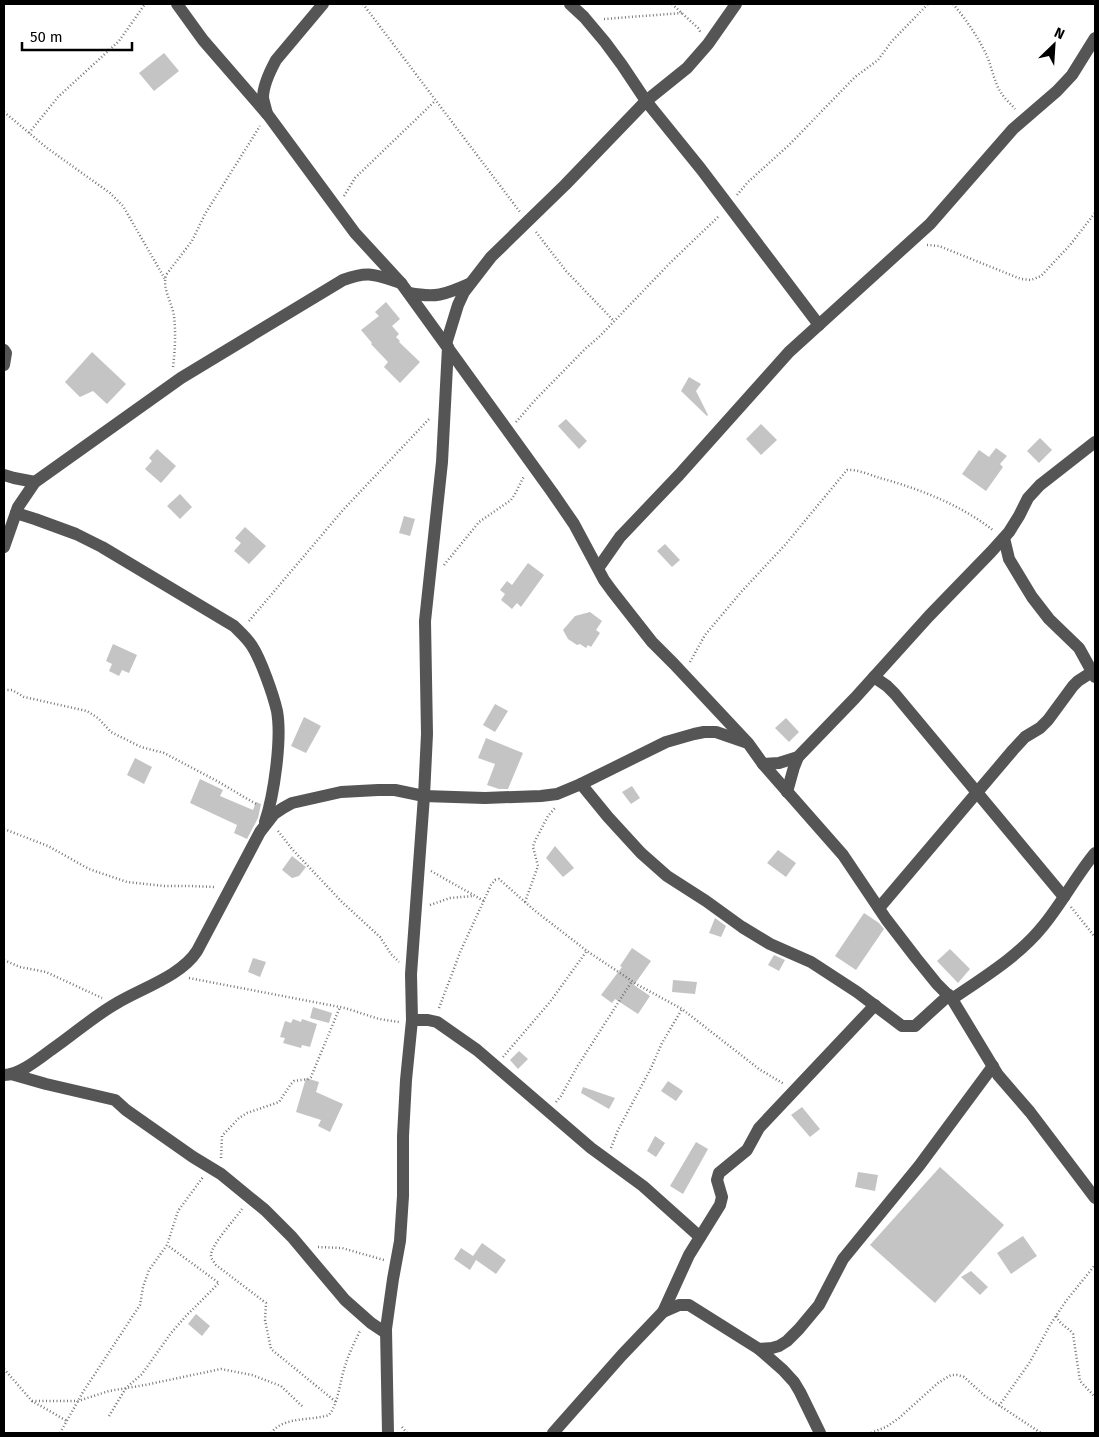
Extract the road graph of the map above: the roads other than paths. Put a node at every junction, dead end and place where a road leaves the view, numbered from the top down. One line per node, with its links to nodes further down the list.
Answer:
1 (177, 4): 7 (street)
2 (323, 4): 7 (street)
3 (570, 4): 6 (street)
4 (736, 4): 6 (street)
5 (1095, 38): 11 (street)
6 (646, 101): 9 (street); 11 (street)
7 (268, 115): 8 (street)
8 (401, 283): 10 (street); 17 (street)
9 (469, 284): 10 (street); 12 (street)
10 (409, 294): 12 (street)
11 (819, 325): 21 (street)
12 (447, 346): 21 (street); 30 (street)
13 (4, 350): 14 (street)
14 (4, 365)
15 (1095, 442): 19 (street)
16 (4, 475): 17 (street)
17 (35, 482): 18 (street)
18 (16, 513): 20 (street); 31 (street)
19 (1004, 538): 22 (street); 23 (street)
20 (4, 547)
21 (599, 568): 24 (street)
22 (1094, 675): 29 (street)
23 (874, 677): 25 (street); 29 (street)
24 (748, 743): 26 (street); 27 (street)
25 (798, 757): 26 (street); 28 (street)
26 (763, 764): 28 (street)
27 (577, 786): 30 (street); 36 (street)
28 (787, 792): 34 (street)
29 (976, 792): 33 (street); 34 (street)
30 (424, 796): 31 (street); 37 (street)
31 (267, 820): 39 (street)
32 (1095, 853): 33 (street)
33 (1064, 897): 35 (street)
34 (879, 908): 35 (street)
35 (951, 997): 36 (street); 38 (street)
36 (875, 1005): 41 (street)
37 (411, 1022): 41 (street); 43 (street)
38 (993, 1066): 40 (street); 44 (street)
39 (7, 1074): 43 (street)
40 (1095, 1198)
41 (700, 1237): 42 (street)
42 (664, 1312): 44 (street); 46 (street)
43 (386, 1333): 45 (street)
44 (758, 1349): 47 (street)
45 (388, 1433)
46 (553, 1433)
47 (820, 1433)

